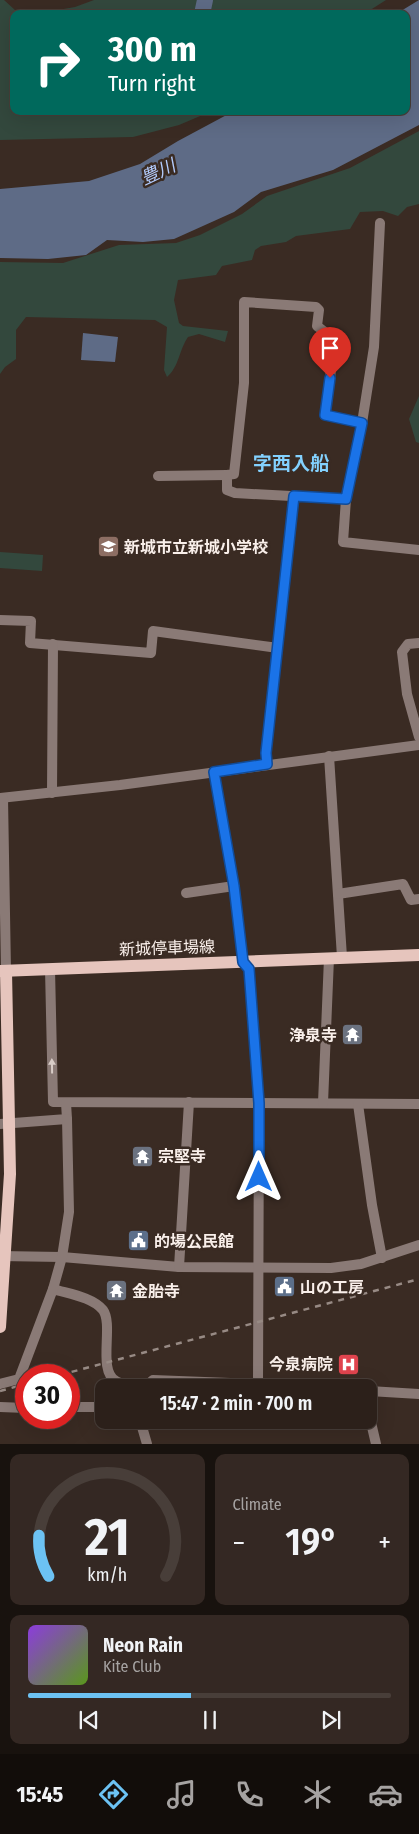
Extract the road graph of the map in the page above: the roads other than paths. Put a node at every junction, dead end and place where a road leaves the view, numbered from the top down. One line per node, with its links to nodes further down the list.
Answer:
1 (380, 223): 2 (street)
2 (362, 423): 3 (street); 6 (street)
3 (227, 475): 4 (street); 5 (street)
4 (158, 476)
5 (294, 496): 6 (street); 11 (street)
6 (346, 499): 7 (street)
7 (419, 550)
8 (0, 620): 10 (street)
9 (419, 643): 12 (street)
10 (53, 644): 11 (street); 17 (street)
11 (278, 648): 15 (street)
12 (419, 737)
13 (419, 745): 14 (street)
14 (329, 756): 15 (street); 21 (street)
15 (267, 764): 16 (street)
16 (214, 772): 17 (street); 19 (street)
17 (52, 793): 18 (street)
18 (1, 798): 28 (street)
19 (234, 886): 20 (street); 26 (street)
20 (186, 893)
21 (338, 894): 22 (street); 24 (street)
22 (419, 899)
23 (419, 955): 24 (main road, 新城停車場線)
24 (342, 957): 25 (main road, 新城停車場線)
25 (329, 958): 26 (main road, 新城停車場線); 32 (street)
26 (243, 962): 27 (main road, 新城停車場線); 31 (street)
27 (50, 969): 28 (main road, 新城停車場線); 30 (street, one-way to 27)
28 (3, 971): 36 (main road)
29 (189, 1102): 30 (street); 31 (street); 41 (street)
30 (66, 1103): 35 (street)
31 (259, 1103): 32 (street); 42 (street)
32 (323, 1103): 33 (street)
33 (358, 1104): 34 (street); 40 (street)
34 (419, 1104)
35 (67, 1119): 36 (street); 39 (street)
36 (5, 1124): 38 (main road)
37 (419, 1245): 40 (street)
38 (3, 1256): 39 (street); 44 (main road)
39 (62, 1256): 41 (street); 43 (street)
40 (382, 1258): 42 (street)
41 (179, 1267): 42 (street)
42 (259, 1269): 46 (street)
43 (53, 1289): 45 (street); 47 (street)
44 (0, 1328)
45 (113, 1379)
46 (258, 1379)
47 (0, 1384)
48 (377, 1391): 49 (street)
49 (419, 1394)
50 (0, 1407): 52 (street)
51 (95, 1407): 53 (street)
52 (15, 1408)
53 (80, 1408)
54 (143, 1429): 56 (street)
55 (372, 1429): 57 (street)
56 (147, 1444)
57 (376, 1444)

